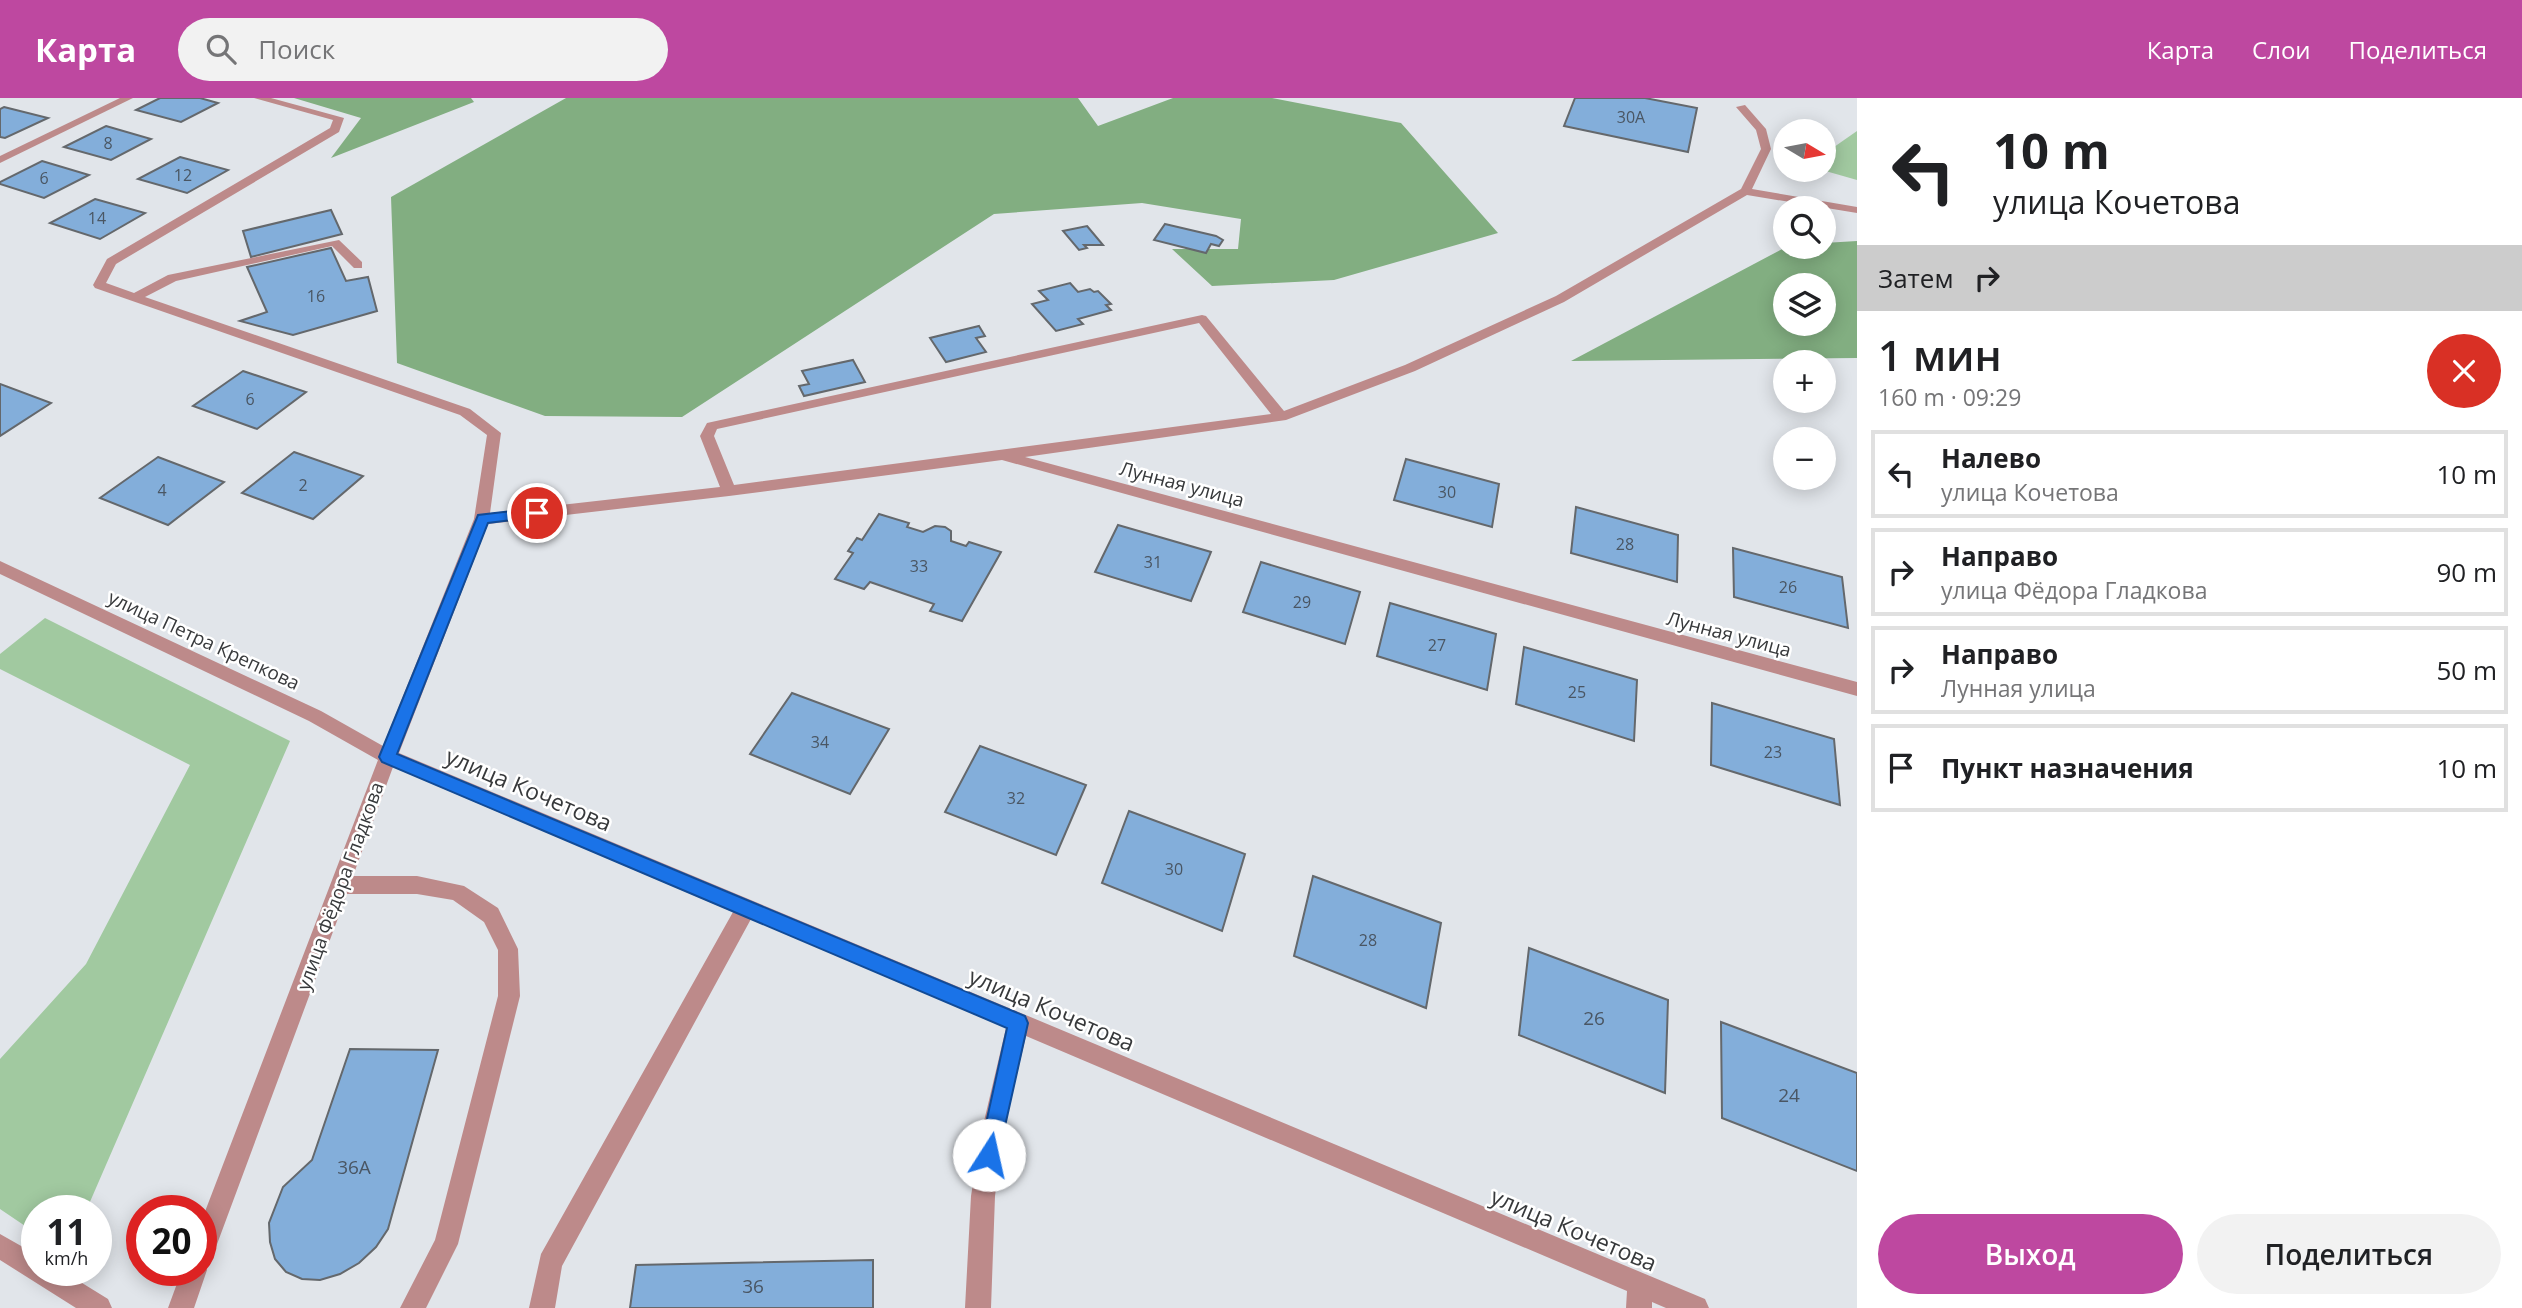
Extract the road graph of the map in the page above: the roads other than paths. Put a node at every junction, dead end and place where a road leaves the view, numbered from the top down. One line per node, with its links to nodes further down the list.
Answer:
1 (128, 98): 4 (street)
2 (259, 98): 8 (street)
3 (1741, 107): 5 (street)
4 (0, 160)
5 (1745, 191): 6 (street); 9 (street)
6 (1857, 210)
7 (358, 265): 8 (street)
8 (134, 298): 12 (street, улица Фёдора Гладкова)
9 (1281, 417): 10 (street); 11 (street)
10 (1002, 455): 11 (street, Лунная улица); 14 (street, Лунная улица)
11 (729, 491): 12 (street, Лунная улица)
12 (482, 519): 15 (street, улица Фёдора Гладкова)
13 (0, 567): 15 (street, улица Петра Крепкова)
14 (1857, 689)
15 (388, 757): 16 (street, улица Фёдора Гладкова); 17 (street, улица Кочетова)
16 (342, 885): 19 (street, улица Фёдора Гладкова); 27 (street)
17 (746, 908): 18 (street, улица Кочетова); 28 (street)
18 (1018, 1023): 24 (street, улица Кочетова); 29 (street)
19 (217, 1213)
20 (0, 1247): 21 (street)
21 (21, 1260)
22 (63, 1286): 25 (street)
23 (189, 1286): 26 (street)
24 (1640, 1297): 30 (street, улица Кочетова)
25 (99, 1308)
26 (181, 1308)
27 (413, 1308)
28 (541, 1308)
29 (978, 1308)
30 (1696, 1308)

